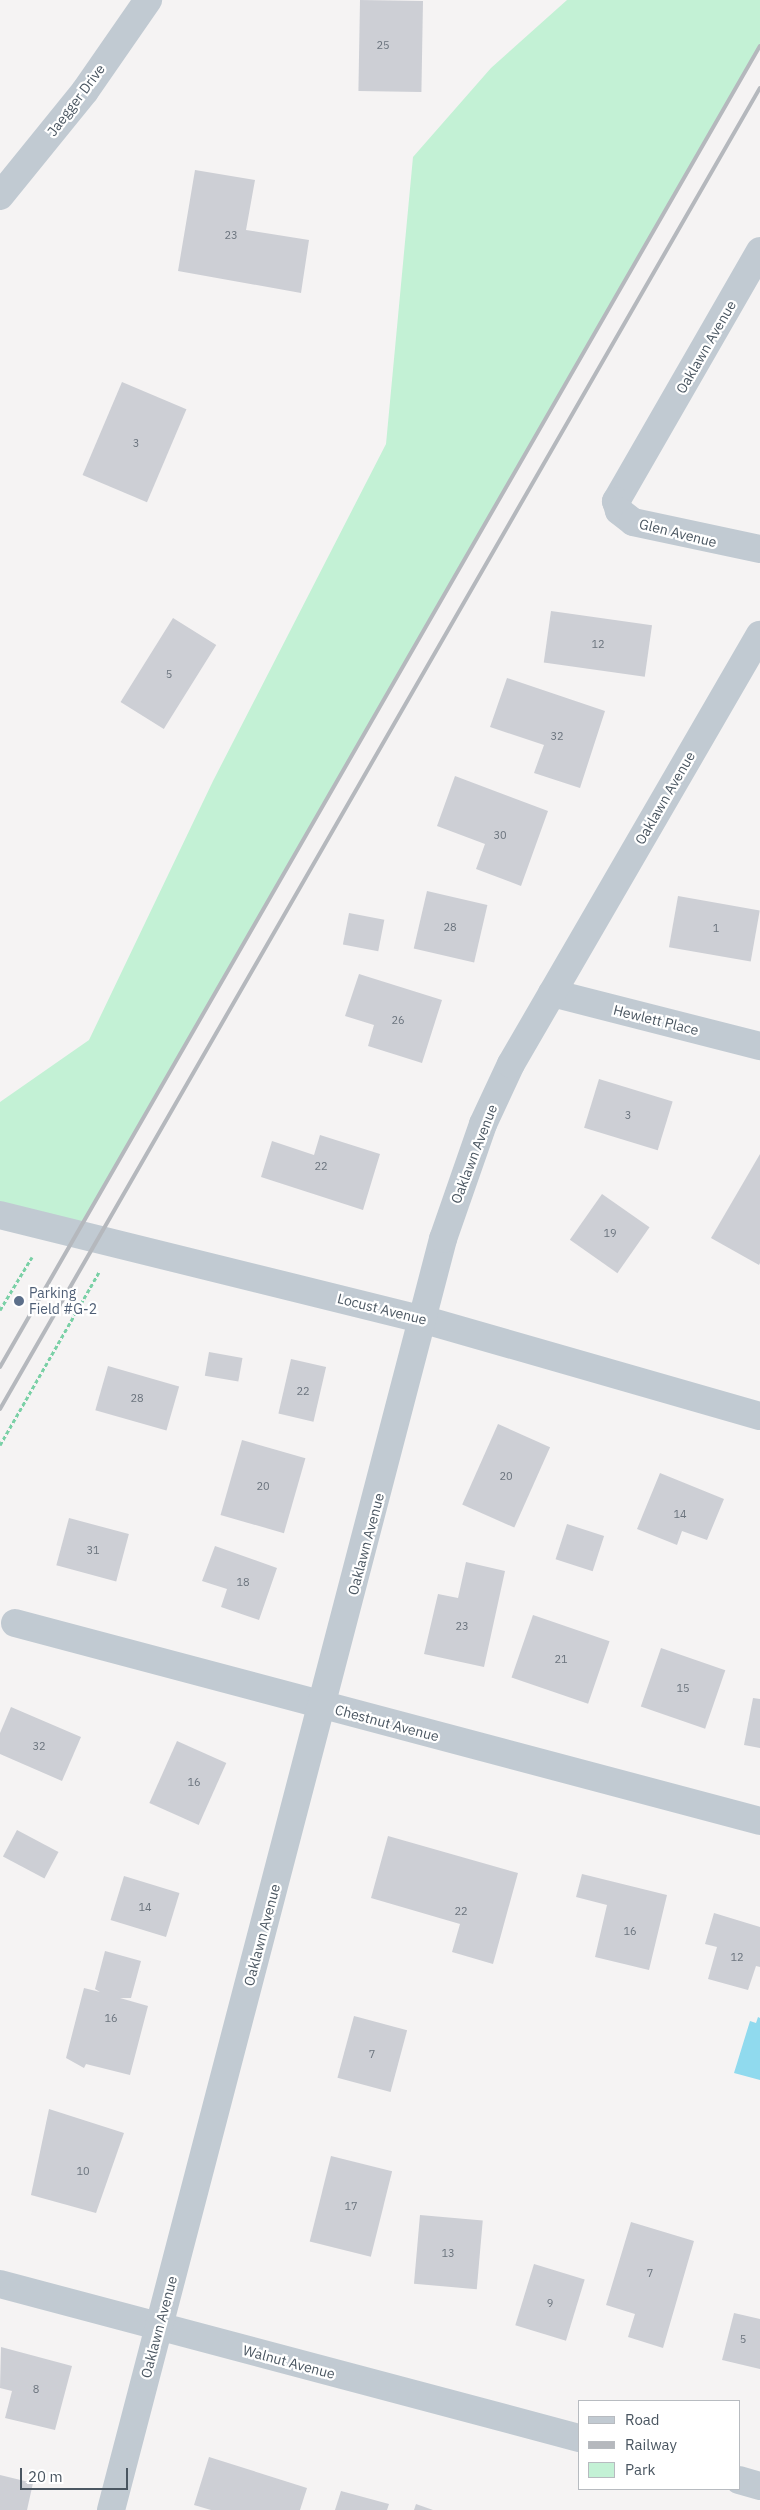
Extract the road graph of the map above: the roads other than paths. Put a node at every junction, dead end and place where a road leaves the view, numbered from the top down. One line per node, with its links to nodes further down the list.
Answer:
1 (148, 0): 2 (street, Jaegger Drive)
2 (0, 196)
3 (760, 251): 4 (street, Oaklawn Avenue)
4 (650, 442): 5 (street, Glen Avenue)
5 (760, 549)
6 (760, 634): 7 (street, Oaklawn Avenue)
7 (552, 993): 8 (street, Hewlett Place); 10 (street, Oaklawn Avenue)
8 (760, 1046)
9 (0, 1215): 10 (street, Locust Avenue)
10 (425, 1320): 11 (street, Locust Avenue); 13 (street, Oaklawn Avenue)
11 (760, 1416)
12 (15, 1623): 13 (street, Chestnut Avenue)
13 (322, 1705): 14 (street, Chestnut Avenue); 16 (street, Oaklawn Avenue)
14 (760, 1822)
15 (0, 2284): 16 (street, Walnut Avenue)
16 (159, 2328): 17 (street, Walnut Avenue); 20 (street, Oaklawn Avenue)
17 (578, 2438)
18 (740, 2480): 19 (street)
19 (760, 2486)
20 (111, 2510)

